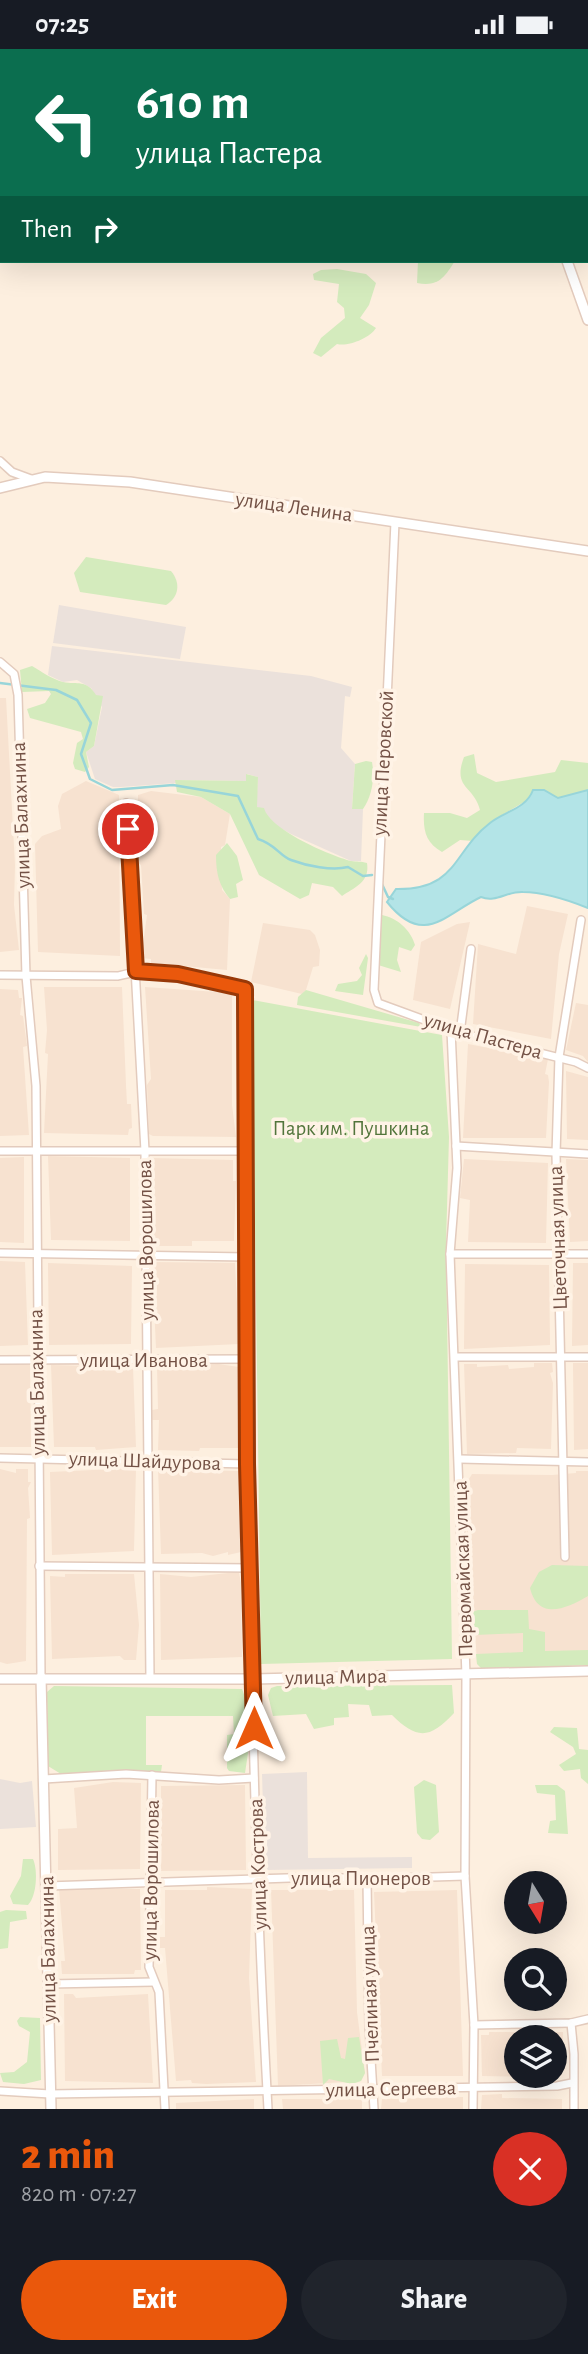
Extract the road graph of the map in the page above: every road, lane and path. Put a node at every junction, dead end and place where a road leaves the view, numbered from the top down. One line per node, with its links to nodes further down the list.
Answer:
1 (568, 263): 2 (street)
2 (588, 320)
3 (0, 461): 4 (street)
4 (31, 479): 5 (street, улица Ленина); 6 (street, улица Ленина)
5 (0, 488)
6 (395, 522): 7 (street, улица Ленина); 15 (street, улица Перовской)
7 (588, 551)
8 (0, 662): 14 (street, улица Балахнина)
9 (127, 803): 12 (street, улица Ворошилова)
10 (581, 920): 18 (street, Цветочная улица)
11 (471, 949): 17 (street)
12 (136, 971): 14 (street); 22 (street, улица Ворошилова); 24 (street, улица Кострова)
13 (0, 975): 14 (street)
14 (26, 976): 21 (street, улица Балахнина)
15 (378, 1003): 16 (street, улица Пастера)
16 (451, 1030): 17 (street, улица Пастера); 20 (street, Первомайская улица)
17 (460, 1033): 18 (street, улица Пастера)
18 (559, 1057): 19 (street, улица Пастера); 25 (street, Цветочная улица)
19 (588, 1068)
20 (456, 1146): 25 (street); 29 (street, Первомайская улица)
21 (36, 1150): 22 (street); 23 (street); 28 (street, улица Балахнина)
22 (145, 1150): 24 (street); 32 (street, улица Ворошилова)
23 (0, 1151)
24 (246, 1151): 33 (street, улица Кострова)
25 (556, 1154): 26 (street); 31 (street, Цветочная улица)
26 (588, 1154)
27 (0, 1253): 28 (street)
28 (35, 1253): 32 (street); 39 (street, улица Балахнина)
29 (450, 1254): 31 (street); 34 (street, Первомайская улица)
30 (588, 1254): 31 (street)
31 (558, 1256): 35 (street, Цветочная улица)
32 (146, 1257): 33 (street); 40 (street, улица Ворошилова)
33 (246, 1257): 37 (street, улица Кострова)
34 (455, 1357): 35 (street); 43 (street, Первомайская улица)
35 (562, 1357): 36 (street); 45 (street, Цветочная улица)
36 (588, 1357)
37 (247, 1359): 40 (street, улица Иванова); 47 (street, улица Кострова)
38 (0, 1360): 39 (street, улица Иванова)
39 (37, 1360): 40 (street, улица Иванова); 42 (street, улица Балахнина)
40 (147, 1360): 44 (street, улица Ворошилова)
41 (0, 1458): 42 (street, улица Шайдурова)
42 (38, 1458): 44 (street, улица Шайдурова); 49 (street, улица Балахнина)
43 (460, 1459): 45 (street); 53 (street, Первомайская улица)
44 (148, 1461): 47 (street, улица Шайдурова); 50 (street, улица Ворошилова)
45 (564, 1462): 46 (street); 48 (street, Цветочная улица)
46 (588, 1462)
47 (247, 1464): 51 (street, улица Кострова)
48 (565, 1557)
49 (39, 1566): 50 (street); 54 (street, улица Балахнина)
50 (149, 1566): 51 (street); 55 (street, улица Ворошилова)
51 (250, 1568): 57 (street, улица Кострова)
52 (588, 1671): 53 (street, улица Мира)
53 (467, 1675): 57 (street, улица Мира); 61 (street, Первомайская улица)
54 (41, 1677): 55 (street, улица Мира); 56 (street, улица Мира); 60 (street, улица Балахнина)
55 (150, 1678): 57 (street, улица Мира)
56 (0, 1679)
57 (254, 1679): 59 (street, улица Кострова)
58 (152, 1775): 59 (street); 60 (street); 64 (street, улица Ворошилова)
59 (254, 1778): 62 (street, улица Кострова)
60 (44, 1779): 65 (street, улица Балахнина)
61 (465, 1876): 63 (street, улица Пионеров); 70 (street, Первомайская улица)
62 (258, 1879): 63 (street, улица Пионеров); 64 (street, улица Пионеров); 76 (street, улица Кострова)
63 (367, 1879): 73 (street, Пчелиная улица)
64 (150, 1882): 65 (street, улица Пионеров); 66 (street, улица Ворошилова)
65 (47, 1886): 67 (street, улица Балахнина)
66 (154, 1982): 67 (street); 75 (street, улица Ворошилова)
67 (49, 1984): 77 (street, улица Балахнина)
68 (588, 2019): 69 (street)
69 (571, 2023): 70 (street); 71 (street)
70 (474, 2025): 72 (street, Первомайская улица)
71 (572, 2083): 72 (street, улица Сергеева); 83 (street)
72 (474, 2087): 73 (street, улица Сергеева); 82 (street, Первомайская улица)
73 (374, 2089): 76 (street, улица Сергеева); 81 (street, Пчелиная улица)
74 (0, 2091): 77 (street, улица Сергеева)
75 (164, 2092): 76 (street, улица Сергеева); 77 (street, улица Сергеева); 79 (street, улица Ворошилова)
76 (267, 2092): 80 (street, улица Кострова)
77 (51, 2094): 78 (street, улица Балахнина)
78 (51, 2109)
79 (165, 2109)
80 (268, 2109)
81 (374, 2109)
82 (473, 2109)
83 (574, 2109)

